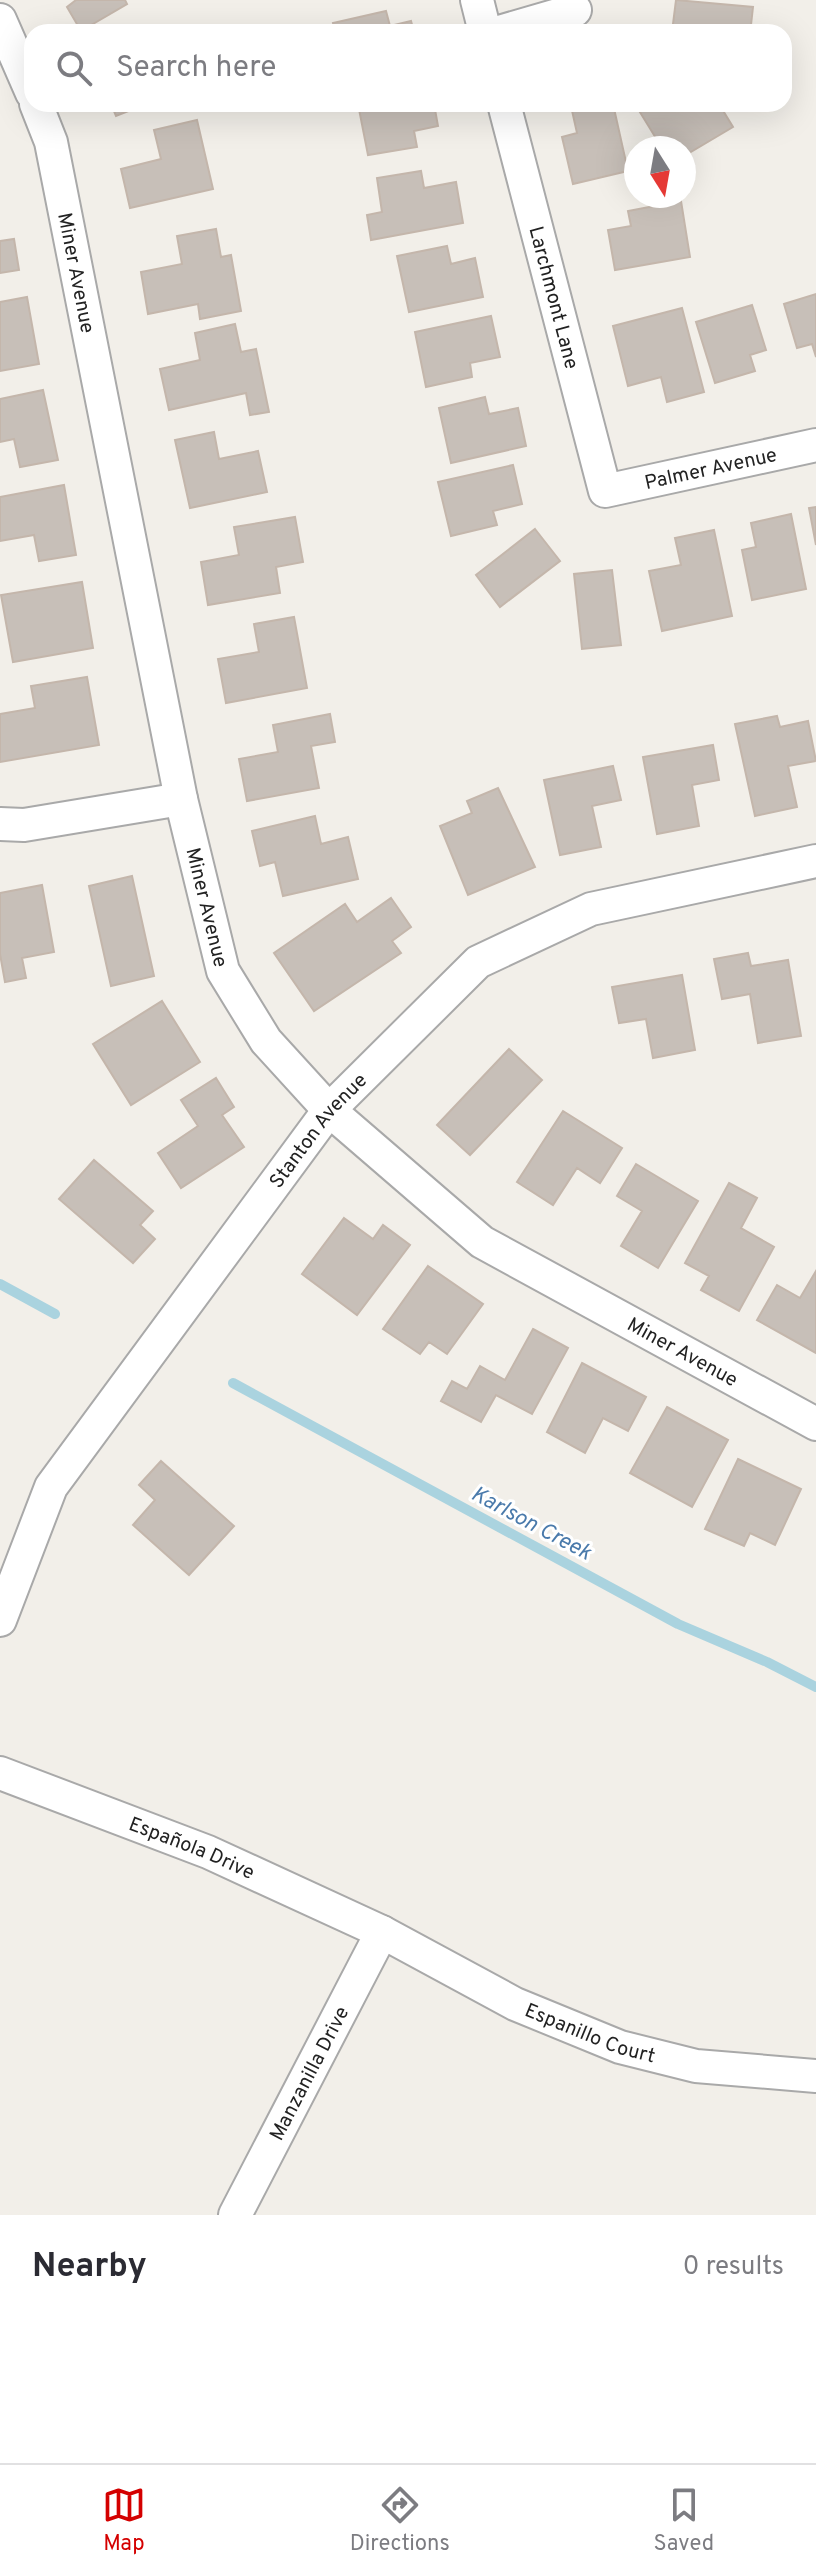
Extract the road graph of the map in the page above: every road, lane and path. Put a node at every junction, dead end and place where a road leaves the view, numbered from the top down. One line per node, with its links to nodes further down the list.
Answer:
1 (477, 0): 4 (street)
2 (575, 10): 5 (street)
3 (0, 20): 6 (street)
4 (483, 24)
5 (527, 24)
6 (24, 75)
7 (39, 112): 11 (street, Miner Avenue)
8 (506, 112): 10 (street, Larchmont Lane)
9 (816, 445): 10 (street, Palmer Avenue)
10 (605, 491)
11 (181, 799): 12 (street); 14 (street, Miner Avenue)
12 (0, 824)
13 (816, 861): 14 (street, Stanton Avenue)
14 (329, 1110): 15 (street, Miner Avenue); 16 (street, Stanton Avenue)
15 (816, 1424)
16 (0, 1620)
17 (0, 1773): 18 (street, Española Drive)
18 (382, 1932): 19 (street, Espanillo Court); 20 (street, Manzanilla Drive)
19 (816, 2076)
20 (235, 2215)

